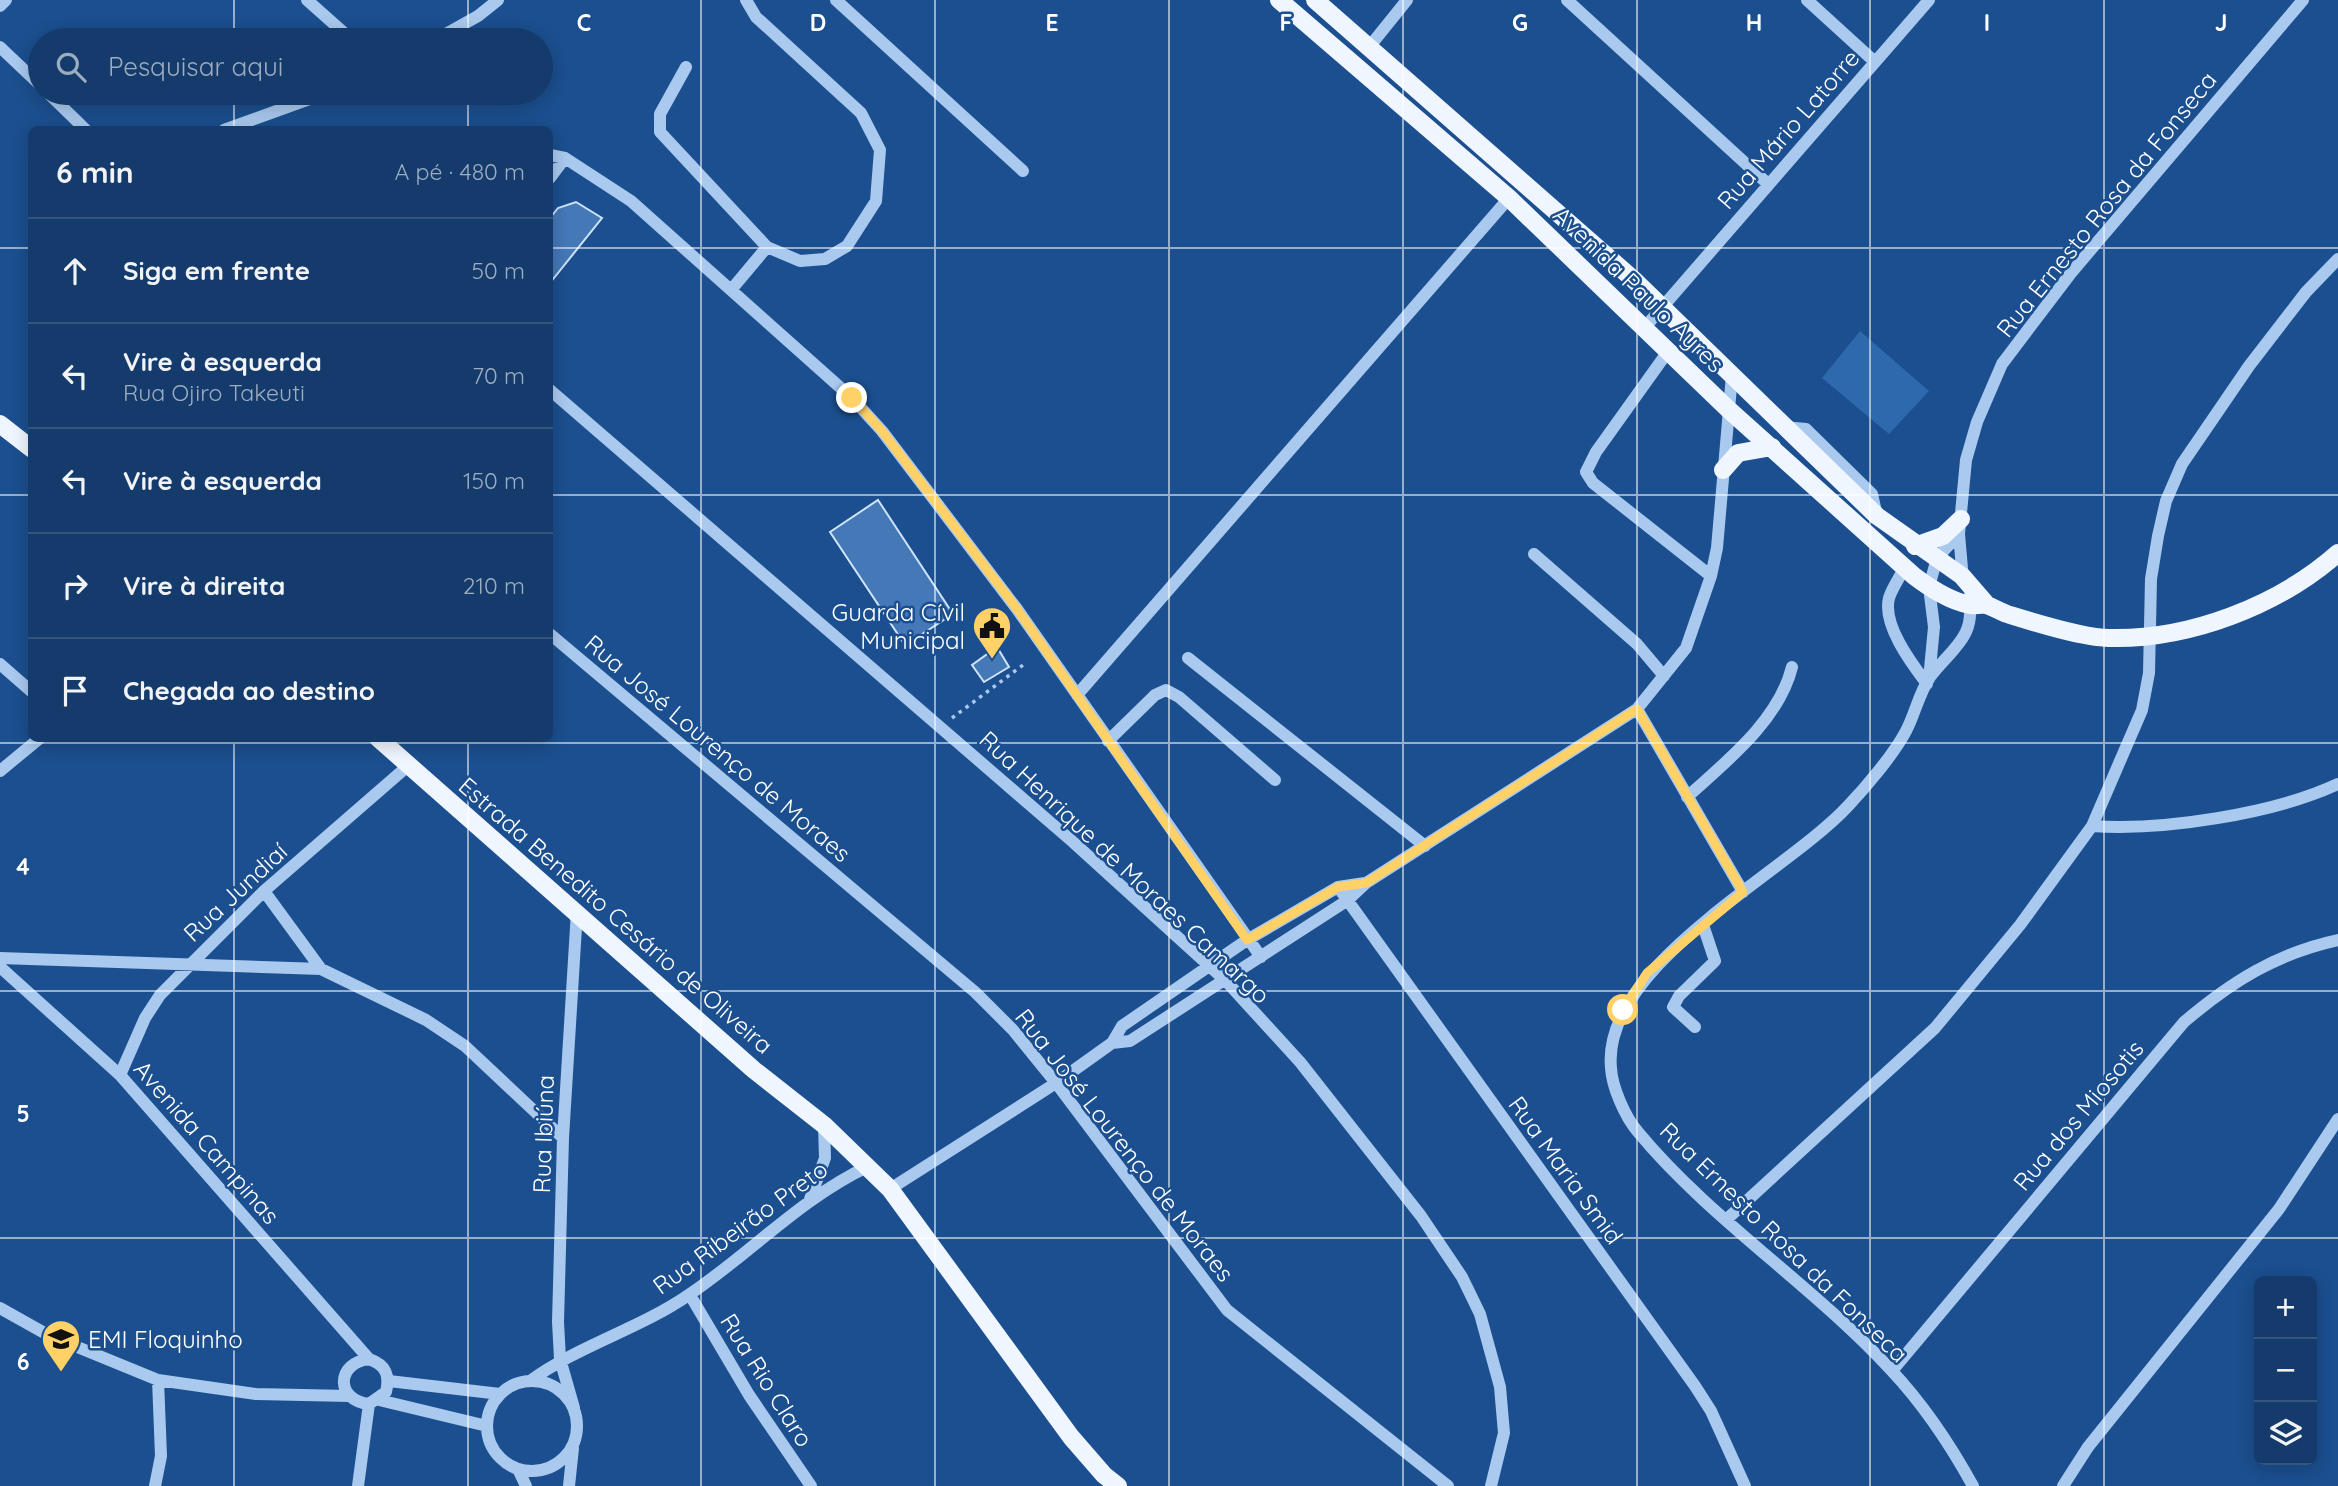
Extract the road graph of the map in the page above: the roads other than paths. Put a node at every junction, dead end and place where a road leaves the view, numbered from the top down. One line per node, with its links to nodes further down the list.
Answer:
1 (6, 0): 13 (street)
2 (307, 0): 14 (street)
3 (498, 0): 15 (street)
4 (747, 0): 32 (street)
5 (836, 0): 28 (street)
6 (1279, 0): 16 (main road, Avenida Paulo Ayres)
7 (1315, 0): 17 (main road, Avenida Paulo Ayres)
8 (1407, 0): 17 (street)
9 (1567, 0): 30 (street)
10 (1807, 0): 19 (street)
11 (1929, 0): 19 (street, Rua Mário Latorre)
12 (2303, 0): 47 (street, Rua Ernesto Rosa da Fonseca)
13 (0, 6)
14 (338, 28)
15 (456, 28)
16 (1312, 29): 17 (main road); 31 (main road, Avenida Paulo Ayres)
17 (1370, 46): 36 (main road, Avenida Paulo Ayres)
18 (0, 47): 21 (street)
19 (1874, 62): 30 (street, Rua Mário Latorre)
20 (686, 67): 32 (street)
21 (28, 74)
22 (60, 105): 24 (street)
23 (293, 105): 25 (street)
24 (82, 126)
25 (234, 126)
26 (553, 156): 27 (street)
27 (565, 158): 29 (street); 35 (street)
28 (1023, 171)
29 (553, 174)
30 (1768, 184): 34 (street, Rua Mário Latorre)
31 (1509, 198): 38 (main road, Avenida Paulo Ayres); 65 (street)
32 (767, 247): 35 (street)
33 (2338, 259): 57 (street)
34 (1678, 286): 36 (street, Rua Mário Latorre); 37 (street)
35 (731, 290): 65 (street)
36 (1661, 306): 37 (main road, Avenida Paulo Ayres); 38 (street, Rua Mário Latorre)
37 (1677, 322): 40 (main road, Avenida Paulo Ayres)
38 (1646, 326): 39 (main road, Avenida Paulo Ayres)
39 (1668, 350): 42 (main road, Avenida Paulo Ayres); 53 (street)
40 (1732, 375): 42 (street); 48 (main road, Avenida Paulo Ayres)
41 (553, 393): 89 (street, Rua Henrique de Moraes Camargo)
42 (1728, 409): 45 (main road, Avenida Paulo Ayres); 46 (street)
43 (0, 424): 44 (main road)
44 (28, 446)
45 (1772, 447): 46 (main road); 52 (main road, Avenida Paulo Ayres)
46 (1723, 470): 53 (street)
47 (1960, 527): 48 (main road); 51 (street, Rua Ernesto Rosa da Fonseca); 54 (street, Rua Ernesto Rosa da Fonseca)
48 (1915, 545): 51 (main road, Avenida Paulo Ayres)
49 (2338, 553): 57 (main road, Avenida Paulo Ayres)
50 (1534, 554): 62 (street)
51 (1937, 558): 54 (main road, Avenida Paulo Ayres); 55 (street, Rua Ernesto Rosa da Fonseca)
52 (1905, 567): 55 (main road, Avenida Paulo Ayres); 63 (street)
53 (1711, 576): 62 (street)
54 (1962, 576): 56 (main road, Avenida Paulo Ayres)
55 (1929, 587): 56 (main road, Avenida Paulo Ayres); 63 (street, Rua Ernesto Rosa da Fonseca)
56 (1978, 605): 57 (main road, Avenida Paulo Ayres); 63 (street, Rua Ernesto Rosa da Fonseca)
57 (2151, 635): 75 (street)
58 (553, 637): 96 (street, Rua José Lourenço de Moraes)
59 (1188, 658): 76 (street)
60 (0, 664): 64 (street)
61 (1792, 667): 74 (street)
62 (1664, 676): 66 (street)
63 (1928, 681): 80 (street, Rua Ernesto Rosa da Fonseca)
64 (28, 688)
65 (1077, 695): 67 (street)
66 (1637, 709): 74 (street); 76 (street)
67 (1108, 741): 72 (street); 84 (street)
68 (35, 742): 71 (street)
69 (383, 742): 70 (main road, Estrada Benedito Cesário de Oliveira)
70 (409, 765): 79 (street, Rua Jundiaí); 82 (main road, Estrada Benedito Cesário de Oliveira)
71 (0, 771)
72 (1275, 780)
73 (2338, 784): 75 (street)
74 (1687, 797): 80 (street)
75 (2092, 826): 103 (street)
76 (1425, 846): 77 (street)
77 (1366, 883): 78 (street); 81 (street)
78 (1338, 887): 81 (street, Rua Maria Smid); 84 (street)
79 (264, 891): 88 (street, Rua Jundiaí); 91 (street)
80 (1743, 892): 83 (street, Rua Ernesto Rosa da Fonseca)
81 (1348, 900): 86 (street); 127 (street, Rua Maria Smid)
82 (576, 911): 98 (main road, Estrada Benedito Cesário de Oliveira); 99 (street, Rua Ibiúna)
83 (1703, 925): 93 (street); 103 (street, Rua Ernesto Rosa da Fonseca)
84 (1247, 940): 86 (street); 89 (street)
85 (2338, 940): 108 (street, Rua dos Miosotis)
86 (1261, 957): 92 (street)
87 (0, 958): 88 (street)
88 (189, 964): 91 (street); 95 (street, Rua Jundiaí)
89 (1209, 966): 92 (street, Rua Henrique de Moraes Camargo); 94 (street)
90 (0, 967): 95 (street, Avenida Campinas)
91 (321, 969): 99 (street)
92 (1226, 981): 94 (street); 126 (street, Rua Henrique de Moraes Camargo)
93 (1695, 1027)
94 (1112, 1043): 96 (street)
95 (120, 1075): 106 (street, Avenida Campinas)
96 (1056, 1083): 101 (street); 125 (street, Rua José Lourenço de Moraes)
97 (2338, 1119): 129 (street)
98 (824, 1125): 100 (main road, Estrada Benedito Cesário de Oliveira); 102 (street)
99 (563, 1138): 107 (street, Rua Ibiúna)
100 (869, 1166): 101 (main road, Estrada Benedito Cesário de Oliveira); 102 (street, Rua Ribeirão Preto)
101 (890, 1189): 124 (main road, Estrada Benedito Cesário de Oliveira)
102 (810, 1199): 104 (street, Rua Ribeirão Preto)
103 (1727, 1219): 108 (street, Rua Ernesto Rosa da Fonseca)
104 (690, 1294): 107 (street, Rua Ribeirão Preto); 123 (street, Rua Rio Claro)
105 (0, 1308): 109 (street)
106 (369, 1359): 110 (street, Avenida Campinas); 113 (street)
107 (560, 1359): 111 (street); 115 (street, Rua Ibiúna)
108 (1892, 1371): 128 (street, Rua Ernesto Rosa da Fonseca)
109 (158, 1381): 113 (street); 119 (street)
110 (389, 1381): 112 (street); 114 (street)
111 (530, 1381): 112 (street); 115 (street)
112 (500, 1394): 116 (street)
113 (349, 1396): 114 (street)
114 (374, 1402): 116 (street); 120 (street)
115 (574, 1408): 117 (street)
116 (487, 1426): 118 (street)
117 (573, 1445): 118 (street); 122 (street)
118 (518, 1469): 121 (street)
119 (155, 1486)
120 (358, 1486)
121 (526, 1486)
122 (569, 1486)
123 (811, 1486)
124 (1118, 1486)
125 (1448, 1486)
126 (1491, 1486)
127 (1745, 1486)
128 (1973, 1486)
129 (2063, 1486)

